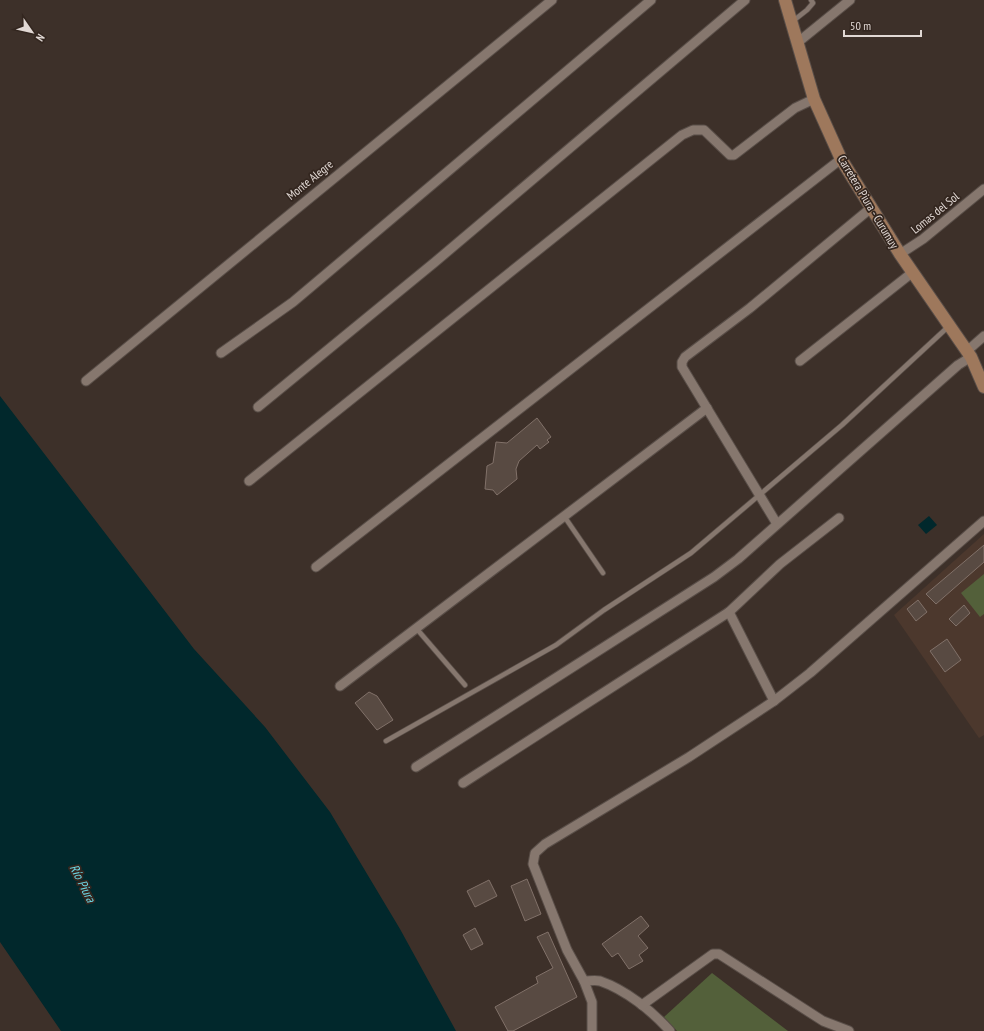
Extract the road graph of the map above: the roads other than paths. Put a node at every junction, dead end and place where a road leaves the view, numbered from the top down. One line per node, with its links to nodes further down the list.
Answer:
1 (552, 0): 20 (street, Monte Alegre)
2 (651, 0): 17 (street)
3 (745, 0): 22 (street)
4 (785, 0): 7 (main road, Carretera Piura - Curumuy)
5 (811, 0): 7 (lane)
6 (850, 0): 8 (street)
7 (791, 23): 8 (main road, Carretera Piura - Curumuy)
8 (797, 43): 9 (main road, Carretera Piura - Curumuy)
9 (814, 99): 10 (main road, Carretera Piura - Curumuy); 24 (street)
10 (841, 159): 12 (main road, Carretera Piura - Curumuy); 30 (street)
11 (984, 188): 13 (street, Lomas del Sol)
12 (871, 208): 13 (main road, Carretera Piura - Curumuy); 23 (street)
13 (900, 254): 14 (main road, Carretera Piura - Curumuy)
14 (913, 272): 15 (main road, Carretera Piura - Curumuy); 19 (street)
15 (950, 326): 18 (main road, Carretera Piura - Curumuy); 25 (lane)
16 (984, 336): 18 (street)
17 (221, 353)
18 (969, 354): 21 (main road, Carretera Piura - Curumuy); 29 (street)
19 (800, 361)
20 (86, 381)
21 (983, 384)
22 (258, 407)
23 (707, 408): 25 (street); 26 (street)
24 (249, 481)
25 (759, 495): 29 (street); 37 (lane)
26 (564, 516): 31 (lane); 33 (street)
27 (839, 518): 32 (street)
28 (984, 522): 36 (street)
29 (777, 524): 38 (street)
30 (316, 567)
31 (603, 572)
32 (729, 612): 36 (street); 39 (street)
33 (416, 628): 34 (lane); 35 (street)
34 (465, 685)
35 (340, 686)
36 (774, 701): 40 (street)
37 (386, 741)
38 (416, 767)
39 (463, 783)
40 (584, 981): 41 (street); 42 (street)
41 (642, 1005): 43 (street); 44 (street)
42 (592, 1031)
43 (670, 1031)
44 (849, 1031)

